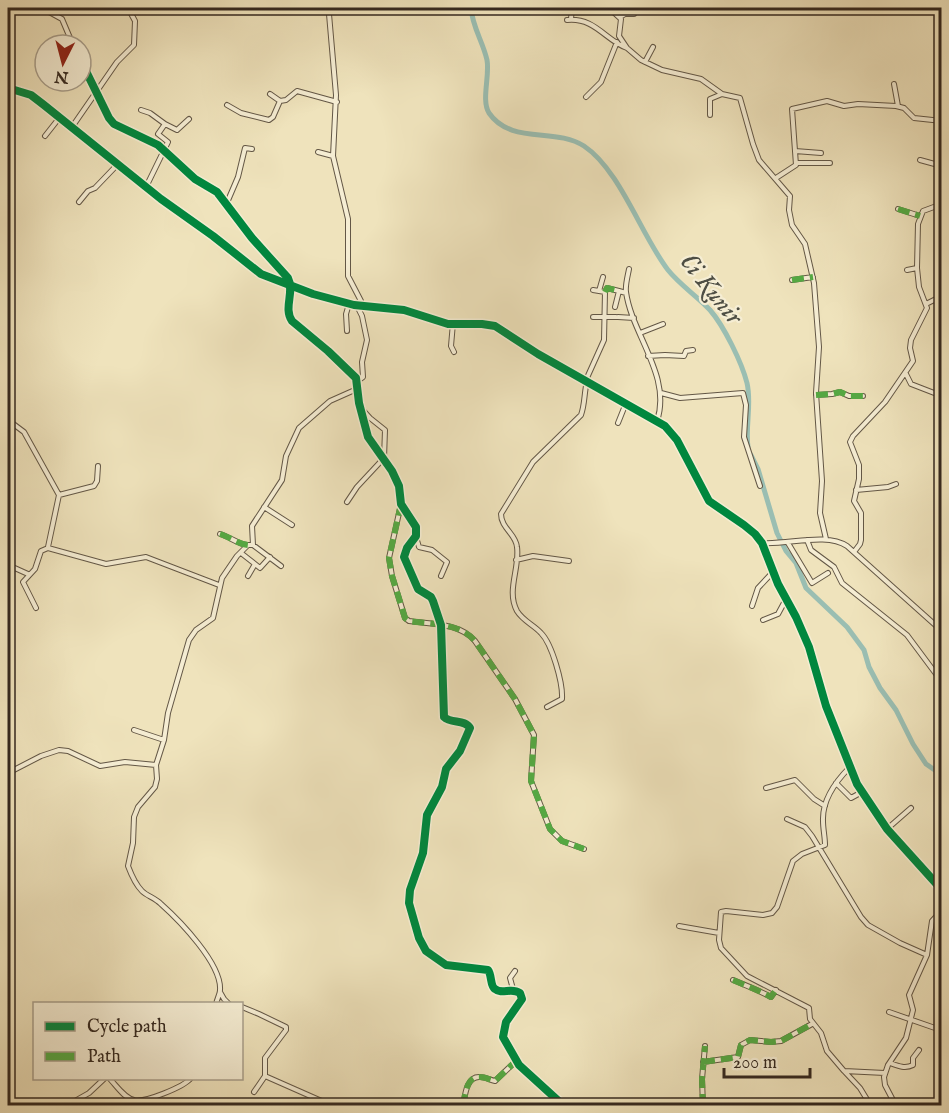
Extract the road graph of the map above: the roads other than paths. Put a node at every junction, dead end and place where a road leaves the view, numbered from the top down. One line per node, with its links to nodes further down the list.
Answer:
1 (42, 8): 12 (street)
2 (128, 8): 20 (street)
3 (325, 8): 9 (street)
4 (333, 8): 9 (street)
5 (339, 8): 8 (street)
6 (572, 8): 13 (street)
7 (609, 8): 11 (street)
8 (364, 12)
9 (329, 14): 25 (street)
10 (634, 14): 11 (street)
11 (620, 17): 15 (street)
12 (68, 33)
13 (617, 42): 15 (street); 23 (street)
14 (654, 47): 16 (street)
15 (627, 48): 16 (street)
16 (645, 62): 22 (street)
17 (93, 82): 20 (street)
18 (894, 84): 27 (street)
19 (8, 88): 30 (street)
20 (98, 91): 34 (street); 38 (street)
21 (270, 94): 24 (street)
22 (722, 94): 29 (street); 47 (street)
23 (586, 97)
24 (280, 101): 25 (street); 26 (street)
25 (337, 102): 41 (street)
26 (227, 105)
27 (898, 106): 32 (street); 37 (street)
28 (141, 110): 33 (street)
29 (710, 115)
30 (60, 117): 34 (street); 35 (street)
31 (189, 119): 33 (street)
32 (942, 121)
33 (165, 124): 38 (street)
34 (72, 127): 45 (street)
35 (45, 136)
36 (252, 149): 51 (street)
37 (795, 151): 40 (street); 43 (street)
38 (164, 152): 48 (street); 51 (street)
39 (318, 152): 41 (street)
40 (821, 153)
41 (333, 156): 69 (street)
42 (920, 160): 46 (street)
43 (796, 163): 44 (street); 47 (street)
44 (830, 163)
45 (118, 164): 48 (street); 49 (street)
46 (942, 166)
47 (776, 178): 58 (street)
48 (146, 187): 60 (street)
49 (79, 202)
50 (942, 204): 53 (street)
51 (226, 205): 60 (street)
52 (898, 209): 53 (street)
53 (920, 216): 55 (street)
54 (629, 268): 65 (street)
55 (917, 268): 56 (street); 68 (street)
56 (907, 270)
57 (603, 277): 62 (street)
58 (813, 277): 59 (street); 86 (street)
59 (792, 280)
60 (289, 285): 67 (street); 83 (street)
61 (593, 290): 62 (street)
62 (599, 291): 64 (street)
63 (619, 291): 64 (street); 65 (street); 70 (street)
64 (605, 292): 72 (street)
65 (626, 293): 73 (street)
66 (942, 296): 68 (street)
67 (350, 304): 69 (street); 76 (street)
68 (926, 304): 81 (street)
69 (359, 306): 74 (street); 83 (street)
70 (615, 307)
71 (593, 317): 72 (street)
72 (605, 317): 73 (street); 82 (street)
73 (634, 318): 77 (street)
74 (453, 323): 79 (street); 82 (street)
75 (663, 324): 77 (street)
76 (347, 332)
77 (640, 333): 80 (street)
78 (693, 350): 80 (street)
79 (454, 352)
80 (648, 356): 85 (street)
81 (905, 373): 88 (street); 98 (street)
82 (587, 381): 89 (street); 115 (street)
83 (356, 382): 84 (street)
84 (357, 389): 90 (street); 102 (street)
85 (661, 393): 92 (street); 97 (street)
86 (816, 395): 87 (street); 106 (street)
87 (863, 396)
88 (942, 396)
89 (626, 403): 92 (street); 93 (street)
90 (360, 407): 94 (street); 94 (street)
91 (8, 420): 99 (street)
92 (657, 421): 108 (street)
93 (618, 423)
94 (384, 458): 100 (street); 101 (street)
95 (98, 466): 99 (street)
96 (896, 484): 98 (street)
97 (760, 486)
98 (856, 490): 112 (street)
99 (59, 495): 111 (street)
100 (347, 502)
101 (401, 504): 105 (street); 130 (street)
102 (264, 507): 103 (street); 110 (street)
103 (292, 525)
104 (220, 534): 110 (street)
105 (416, 536): 124 (street); 130 (street)
106 (826, 539): 107 (street); 112 (street)
107 (807, 540): 109 (street); 132 (street)
108 (762, 543): 109 (street); 120 (street)
109 (787, 543): 121 (street)
110 (250, 545): 113 (street); 114 (street)
111 (48, 548): 122 (street); 125 (street)
112 (855, 552): 131 (street)
113 (241, 553): 117 (street); 125 (street)
114 (270, 557): 117 (street); 119 (street)
115 (516, 560): 116 (street); 133 (street)
116 (569, 561)
117 (255, 564): 123 (street)
118 (8, 565): 122 (street)
119 (281, 566)
120 (773, 572): 126 (street); 127 (street)
121 (828, 573)
122 (29, 575): 128 (street)
123 (248, 576)
124 (441, 576)
125 (219, 585): 135 (street)
126 (785, 600): 129 (street); 137 (street)
127 (752, 606)
128 (36, 608)
129 (763, 620)
130 (441, 628): 147 (street); 155 (street)
131 (942, 631)
132 (942, 682)
133 (547, 707)
134 (134, 730): 135 (street)
135 (164, 740): 136 (street)
136 (156, 765): 138 (street); 157 (street)
137 (850, 767): 139 (street); 141 (street)
138 (8, 773)
139 (836, 783): 141 (street); 142 (street)
140 (766, 788): 142 (street)
141 (862, 792): 145 (street)
142 (825, 806): 146 (street)
143 (911, 808): 145 (street)
144 (787, 819): 146 (street)
145 (887, 829): 148 (street)
146 (819, 848): 151 (street); 152 (street)
147 (584, 849)
148 (942, 890)
149 (942, 910): 152 (street)
150 (679, 926): 151 (street)
151 (719, 933): 156 (street)
152 (927, 955): 162 (street)
153 (515, 971): 155 (street)
154 (734, 980): 156 (street)
155 (513, 989): 167 (street)
156 (776, 990): 163 (street)
157 (220, 991): 158 (street); 159 (street)
158 (217, 1002)
159 (227, 1002)
160 (243, 1007): 172 (street)
161 (890, 1012): 162 (street)
162 (912, 1020): 164 (street); 169 (street)
163 (812, 1024): 168 (street); 170 (street)
164 (935, 1028)
165 (705, 1046): 168 (street)
166 (919, 1050): 169 (street)
167 (516, 1061): 179 (street); 180 (street)
168 (703, 1062): 181 (street)
169 (890, 1063): 171 (street)
170 (844, 1071): 171 (street); 182 (street)
171 (885, 1073): 183 (street)
172 (265, 1076): 176 (street); 178 (street)
173 (105, 1080): 177 (street)
174 (109, 1080): 175 (street)
175 (188, 1080)
176 (254, 1092)
177 (66, 1106)
178 (333, 1106)
179 (463, 1106)
180 (564, 1106)
181 (703, 1106)
182 (871, 1106)
183 (896, 1106)

